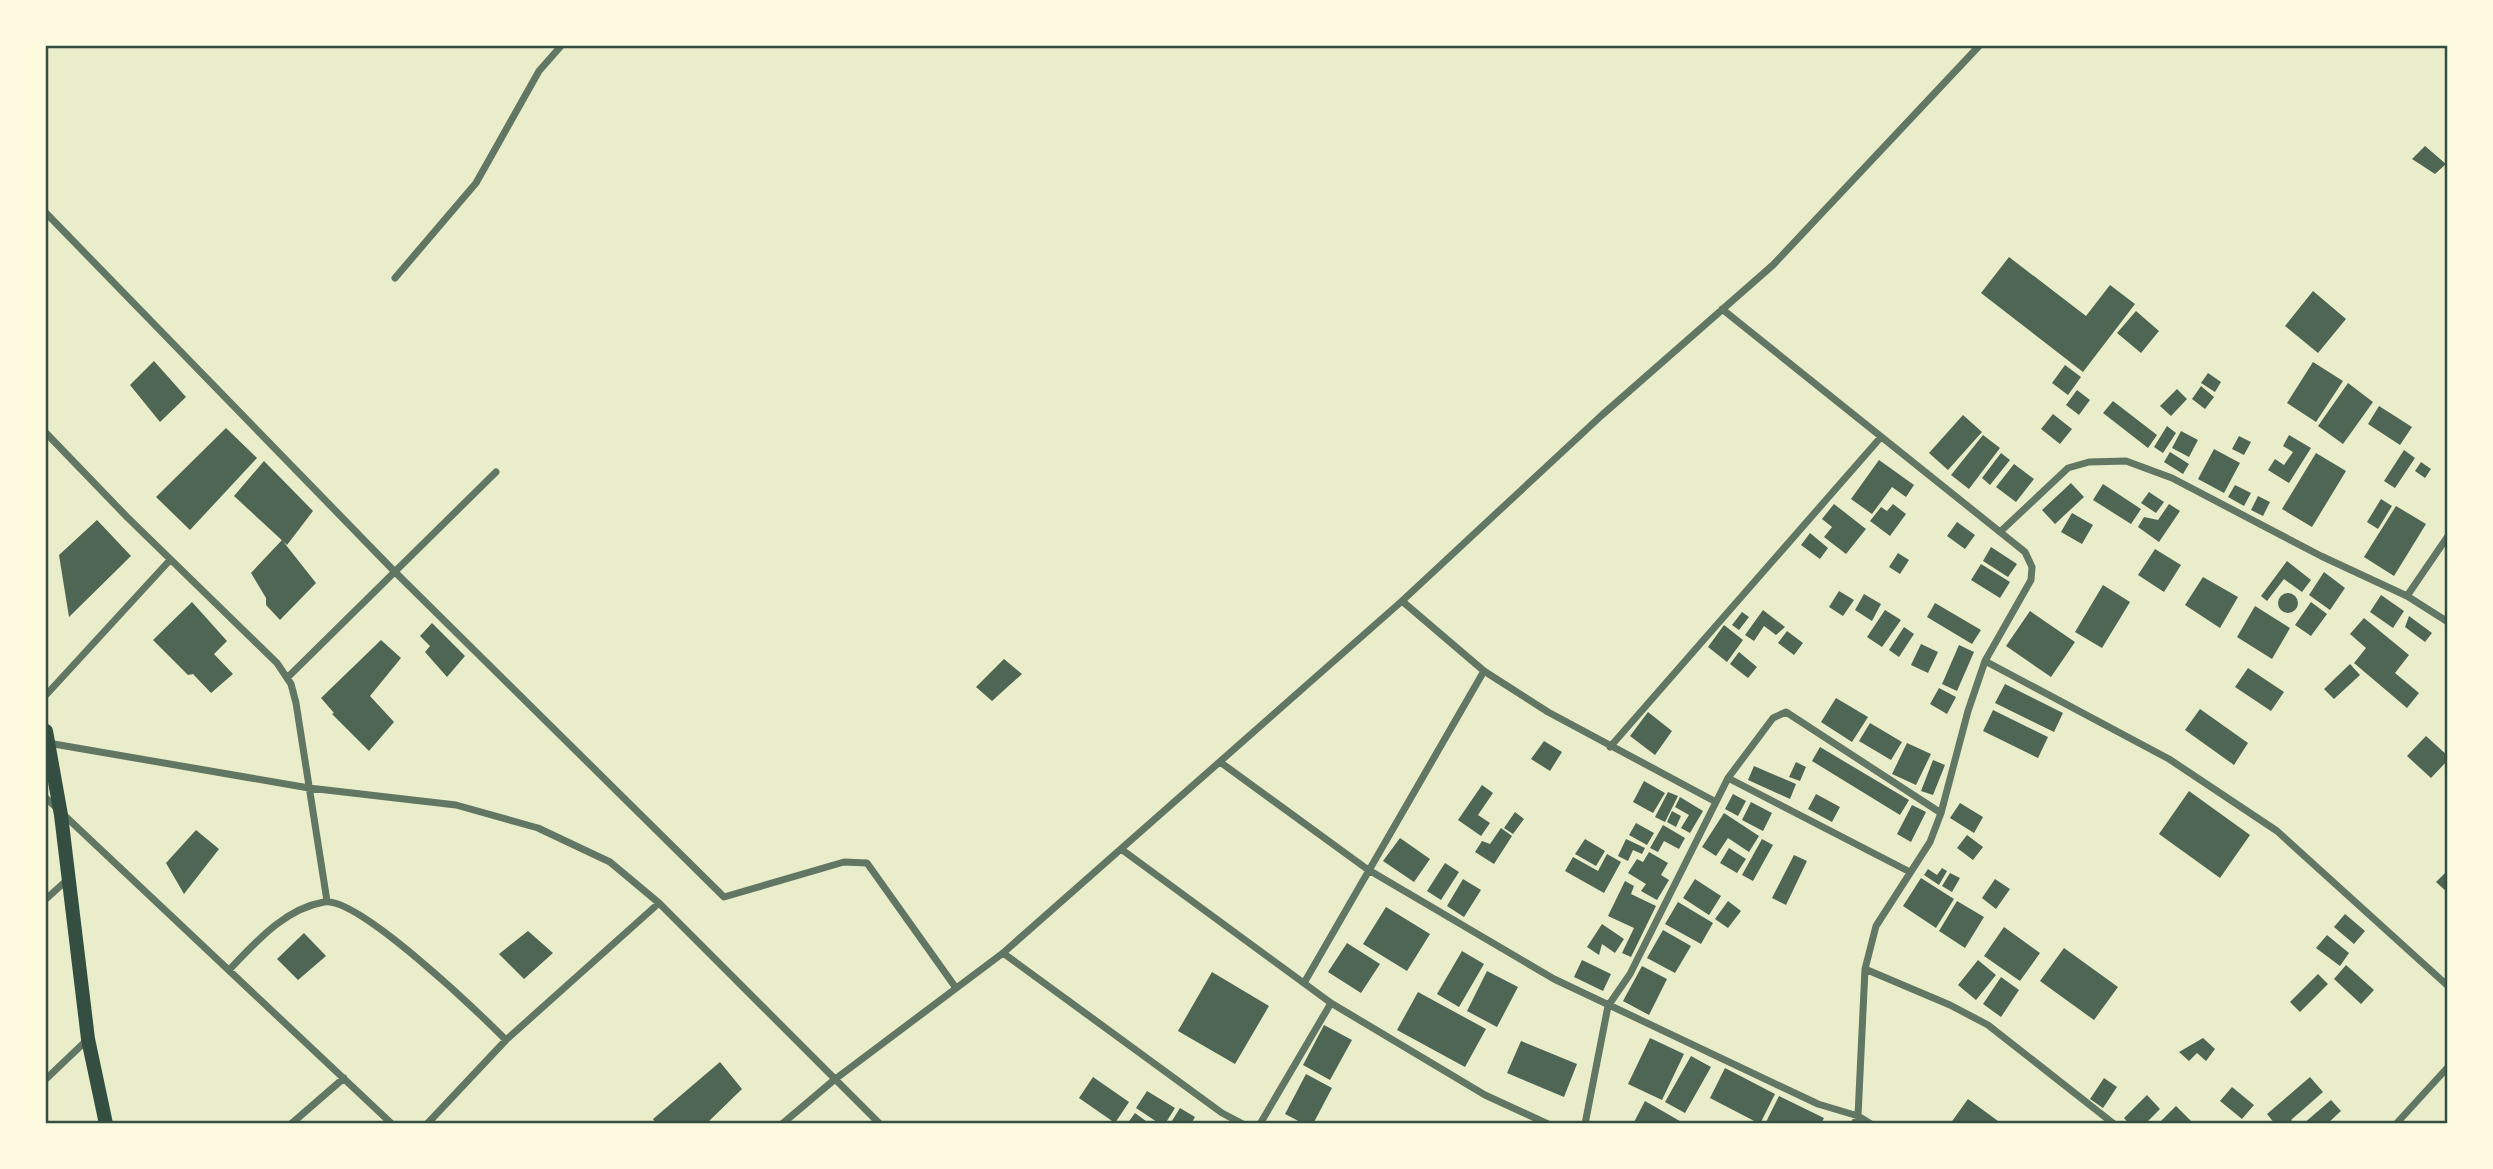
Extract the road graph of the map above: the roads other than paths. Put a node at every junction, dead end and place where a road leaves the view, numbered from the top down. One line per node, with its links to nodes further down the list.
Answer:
1 (561, 46): 4 (street)
2 (1979, 46): 5 (street)
3 (46, 214): 12 (street)
4 (396, 278)
5 (1722, 309): 7 (street); 14 (street)
6 (46, 433): 11 (street)
7 (1881, 437): 9 (street); 21 (street)
8 (496, 472): 12 (street)
9 (2000, 532): 13 (street); 16 (street)
10 (2448, 536): 13 (street)
11 (170, 560): 18 (street); 19 (street)
12 (395, 572): 18 (street); 41 (street)
13 (2407, 596): 15 (street)
14 (1402, 601): 17 (street); 22 (street)
15 (2448, 622)
16 (1985, 661): 27 (street); 40 (street)
17 (1484, 671): 21 (street); 30 (street)
18 (287, 678): 24 (street)
19 (46, 695)
20 (47, 737): 24 (street); 28 (main road)
21 (1610, 747): 26 (street)
22 (1220, 762): 29 (street); 30 (street)
23 (1728, 778): 26 (street); 27 (street); 31 (street)
24 (309, 788): 34 (street); 35 (street)
25 (46, 799): 28 (street)
26 (1716, 802): 43 (street)
27 (1941, 813): 31 (street)
28 (61, 815): 32 (main road); 38 (street)
29 (1121, 849): 36 (street); 39 (street)
30 (1367, 869): 39 (street); 43 (street)
31 (1910, 872): 37 (street)
32 (68, 880): 33 (street); 44 (main road)
33 (46, 899)
34 (327, 901): 38 (street); 45 (street)
35 (659, 904): 45 (street); 49 (street)
36 (1003, 953): 41 (street); 57 (street)
37 (1865, 969): 50 (street); 62 (street)
38 (229, 970): 47 (street)
39 (1304, 983): 42 (street)
40 (2448, 986)
41 (956, 988): 49 (street)
42 (1331, 1003): 58 (street); 59 (street)
43 (1608, 1006): 50 (street); 60 (street)
44 (88, 1039): 48 (street); 51 (main road)
45 (506, 1040): 54 (street)
46 (2448, 1067): 63 (street)
47 (344, 1078): 52 (street); 53 (street)
48 (46, 1079)
49 (834, 1080): 55 (street); 56 (street)
50 (1856, 1120): 61 (street)
51 (106, 1124)
52 (291, 1124)
53 (392, 1124)
54 (427, 1124)
55 (782, 1124)
56 (880, 1124)
57 (1243, 1124)
58 (1260, 1124)
59 (1548, 1124)
60 (1585, 1124)
61 (1871, 1124)
62 (2114, 1124)
63 (2396, 1124)

